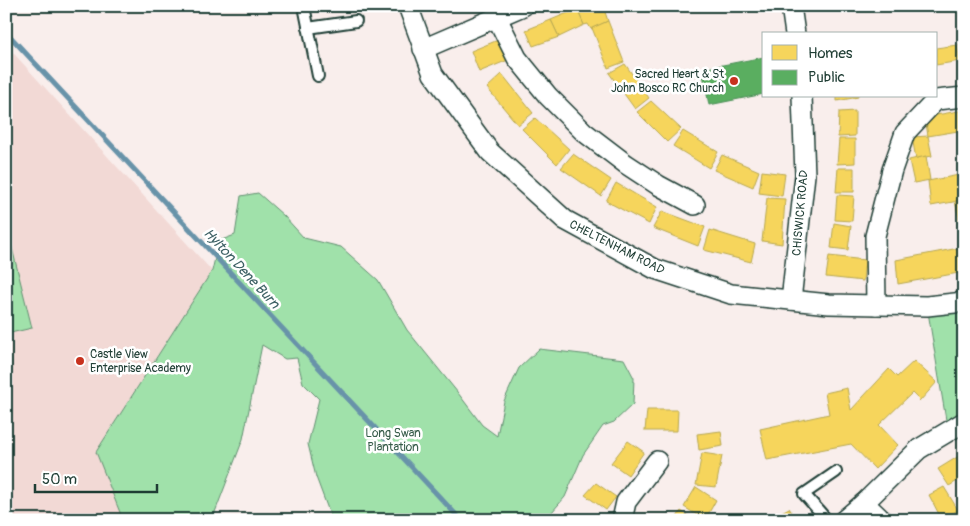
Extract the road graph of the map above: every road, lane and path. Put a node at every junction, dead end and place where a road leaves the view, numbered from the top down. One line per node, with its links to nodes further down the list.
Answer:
1 (304, 6): 7 (lane)
2 (408, 6): 9 (street, CHELTENHAM ROAD)
3 (523, 6): 5 (street)
4 (791, 6): 8 (street)
5 (497, 18): 9 (street); 13 (street)
6 (356, 21): 7 (lane)
7 (308, 28): 10 (lane)
8 (795, 32)
9 (423, 49): 14 (street, CHELTENHAM ROAD)
10 (318, 76)
11 (964, 97): 16 (street)
12 (802, 98): 14 (street, CHISWICK ROAD)
13 (694, 205)
14 (791, 300): 16 (street, CHELTENHAM ROAD)
15 (964, 302): 16 (street, CHELTENHAM ROAD)
16 (876, 305)
17 (964, 422): 20 (street)
18 (657, 461): 21 (street)
19 (836, 472): 22 (lane)
20 (864, 503): 23 (street); 24 (street)
21 (622, 520)
22 (827, 520)
23 (844, 520)
24 (882, 520)

